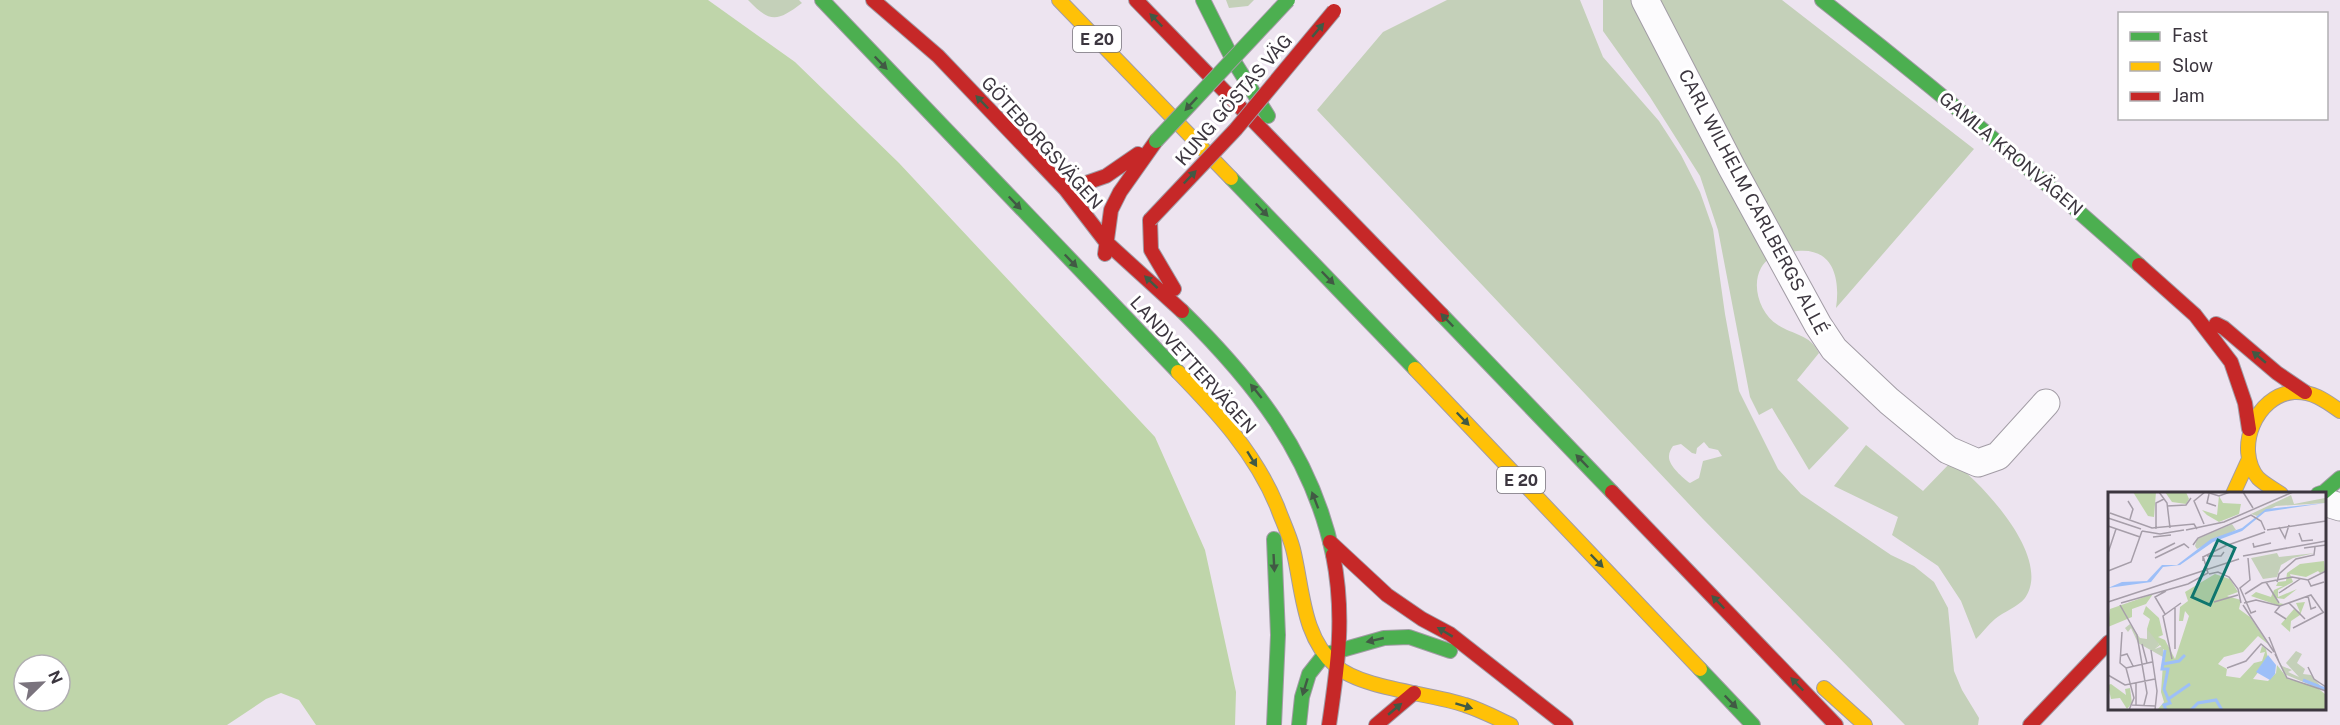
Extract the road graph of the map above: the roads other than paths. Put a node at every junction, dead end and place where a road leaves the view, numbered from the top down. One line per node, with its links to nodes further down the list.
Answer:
1 (822, 0): 14 (main road, one-way to 14)
2 (873, 0): 11 (main road, GÖTEBORGSVÄGEN, one-way to 2)
3 (1059, 0): 48 (main road, E 20, one-way to 48)
4 (1136, 0): 12 (main road, one-way to 4)
5 (1203, 0): 12 (main road)
6 (1288, 0): 10 (main road, KUNG GÖSTAS VÄG, one-way to 10, bridge)
7 (1645, 0): 21 (street, CARL WILHELM CARLBERGS ALLÉ)
8 (1822, 0): 18 (main road, GAMLA KRONVÄGEN)
9 (1338, 5): 13 (main road, KUNG GÖSTAS VÄG, one-way to 9, bridge)
10 (1156, 141): 11 (main road, KUNG GÖSTAS VÄG); 16 (main road, KUNG GÖSTAS VÄG)
11 (1066, 190): 16 (main road, GÖTEBORGSVÄGEN)
12 (1330, 198): 34 (main road, one-way to 12)
13 (1150, 219): 15 (main road, KUNG GÖSTAS VÄG); 19 (main road)
14 (1041, 230): 16 (main road); 17 (main road, LANDVETTERVÄGEN, one-way to 17)
15 (1136, 230)
16 (1113, 240): 17 (main road, KUNG GÖSTAS VÄG); 19 (main road, GÖTEBORGSVÄGEN, one-way to 16)
17 (1100, 291): 30 (main road, LANDVETTERVÄGEN, one-way to 30)
18 (2195, 315): 20 (main road, GAMLA KRONVÄGEN, one-way to 18); 23 (main road, GAMLA KRONVÄGEN)
19 (1208, 337): 32 (main road, LANDVETTERVÄGEN, one-way to 19)
20 (2305, 392): 22 (main road, GAMLA KRONVÄGEN); 23 (main road)
21 (2046, 403)
22 (2340, 411)
23 (2249, 429): 24 (main road, GAMLA KRONVÄGEN)
24 (2248, 459): 26 (main road); 27 (main road)
25 (2340, 478): 28 (main road)
26 (2234, 492)
27 (2278, 492)
28 (2321, 492)
29 (2325, 502): 31 (street)
30 (1276, 504): 36 (main road); 42 (main road, LANDVETTERVÄGEN, one-way to 42)
31 (2340, 507)
32 (1330, 542): 35 (main road, LANDVETTERVÄGEN); 37 (main road, one-way to 32)
33 (2108, 643): 51 (main road)
34 (1758, 644): 38 (main road); 49 (main road, one-way to 34)
35 (1340, 649): 36 (main road); 37 (main road, one-way to 35); 39 (main road, LANDVETTERVÄGEN)
36 (1324, 655): 39 (main road); 43 (main road, one-way to 43)
37 (1491, 667): 47 (main road)
38 (1799, 668)
39 (1338, 670): 41 (main road); 44 (main road, LANDVETTERVÄGEN)
40 (1817, 681): 50 (main road)
41 (1414, 693): 45 (main road, one-way to 41); 46 (main road, one-way to 46)
42 (1274, 725)
43 (1299, 725)
44 (1329, 725)
45 (1376, 725)
46 (1511, 725)
47 (1566, 725)
48 (1753, 725)
49 (1836, 725)
50 (1865, 725)
51 (2030, 725)

